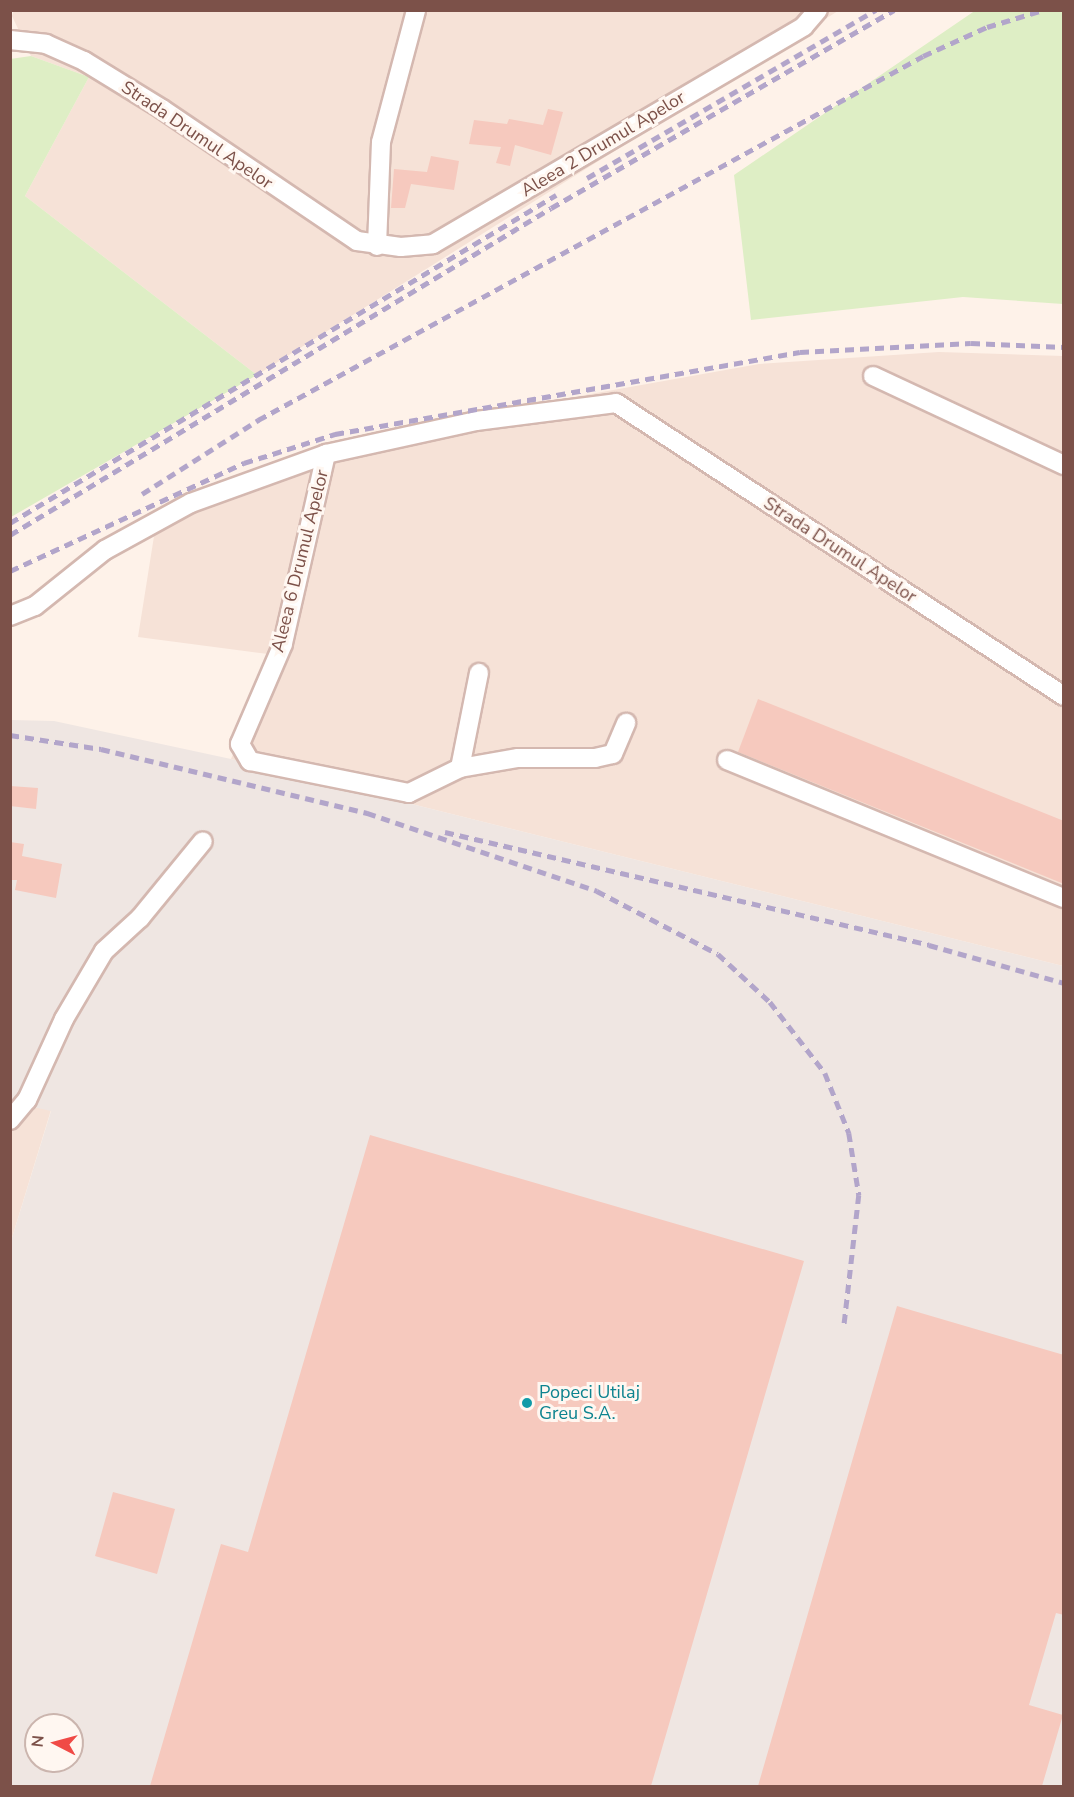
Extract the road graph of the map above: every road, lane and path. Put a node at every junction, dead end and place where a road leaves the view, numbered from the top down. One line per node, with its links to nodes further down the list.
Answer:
1 (416, 10): 4 (street)
2 (818, 10): 4 (street, Aleea 2 Drumul Apelor)
3 (10, 40): 4 (street, Strada Drumul Apelor)
4 (377, 246)
5 (873, 376): 8 (street)
6 (616, 403): 7 (street, Aleea 6 Drumul Apelor); 11 (street, Strada Drumul Apelor)
7 (326, 454): 9 (street); 14 (street, Aleea 6 Drumul Apelor)
8 (1064, 465)
9 (10, 616)
10 (478, 673): 14 (street)
11 (1064, 696)
12 (626, 723): 14 (street, Aleea 6 Drumul Apelor)
13 (727, 760): 16 (street)
14 (460, 768)
15 (203, 841): 17 (street)
16 (1064, 898)
17 (10, 1120)

